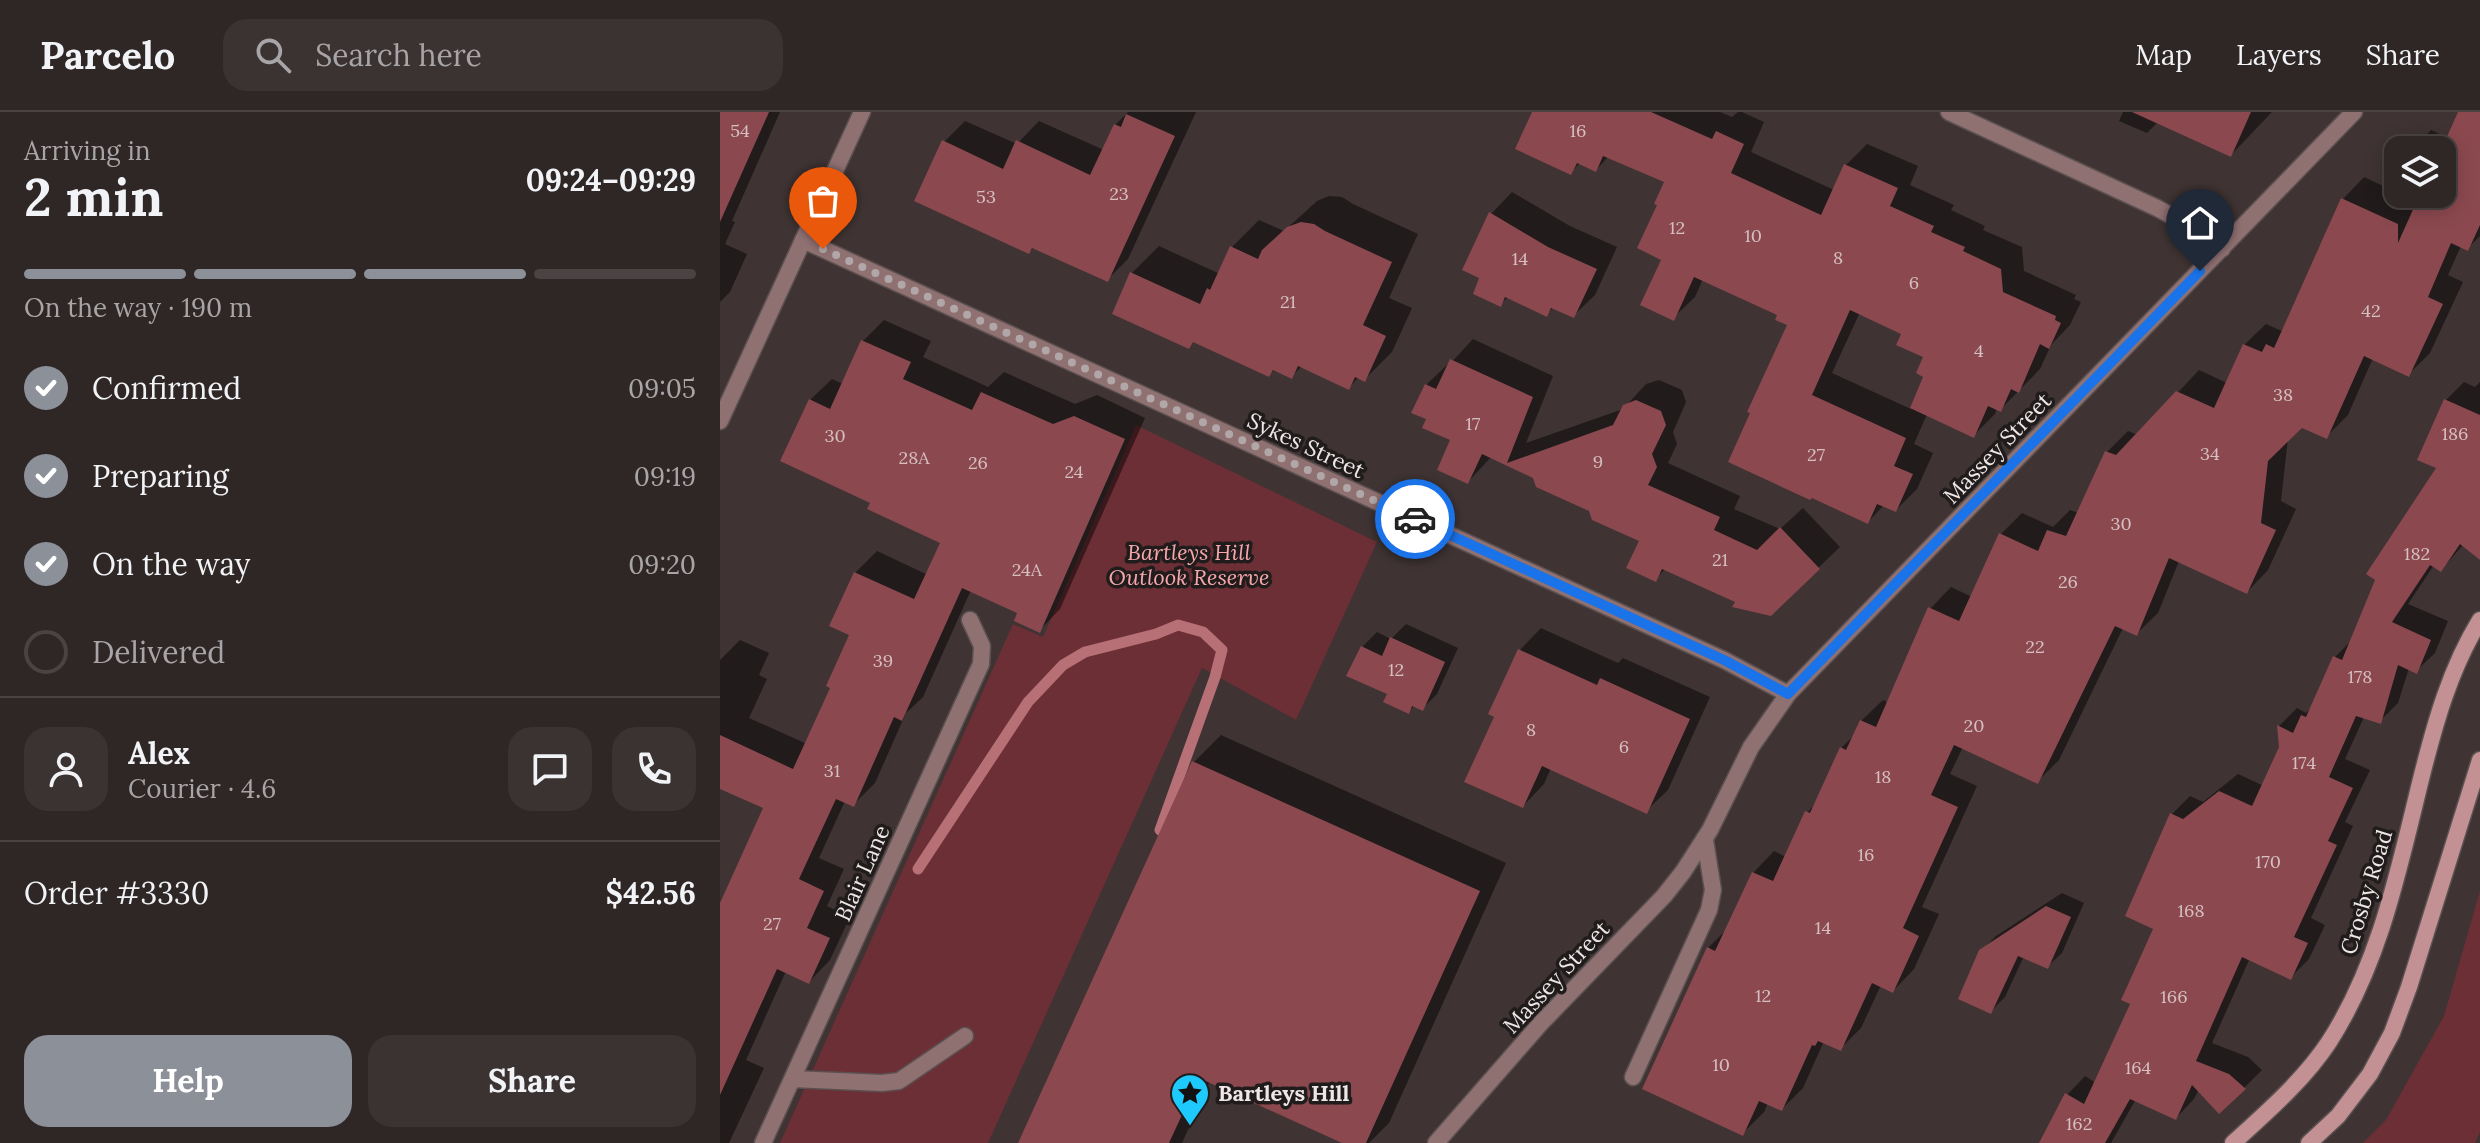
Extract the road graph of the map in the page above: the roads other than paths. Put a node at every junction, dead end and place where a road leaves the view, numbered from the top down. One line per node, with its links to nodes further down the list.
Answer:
1 (862, 112): 4 (street)
2 (1949, 112): 5 (street)
3 (2354, 112): 5 (street, Massey Street)
4 (803, 240): 6 (street); 9 (street, Sykes Street)
5 (2222, 249): 9 (street, Massey Street)
6 (720, 421)
7 (970, 620): 14 (street, Blair Lane)
8 (2480, 620): 17 (street, Crosby Road)
9 (1788, 694): 11 (street, Massey Street)
10 (2480, 760): 18 (street)
11 (1705, 840): 13 (street); 16 (street, Massey Street)
12 (965, 1036): 14 (street)
13 (1633, 1077)
14 (793, 1079): 15 (street, Blair Lane)
15 (763, 1143)
16 (1436, 1143)
17 (2233, 1143)
18 (2309, 1143)

